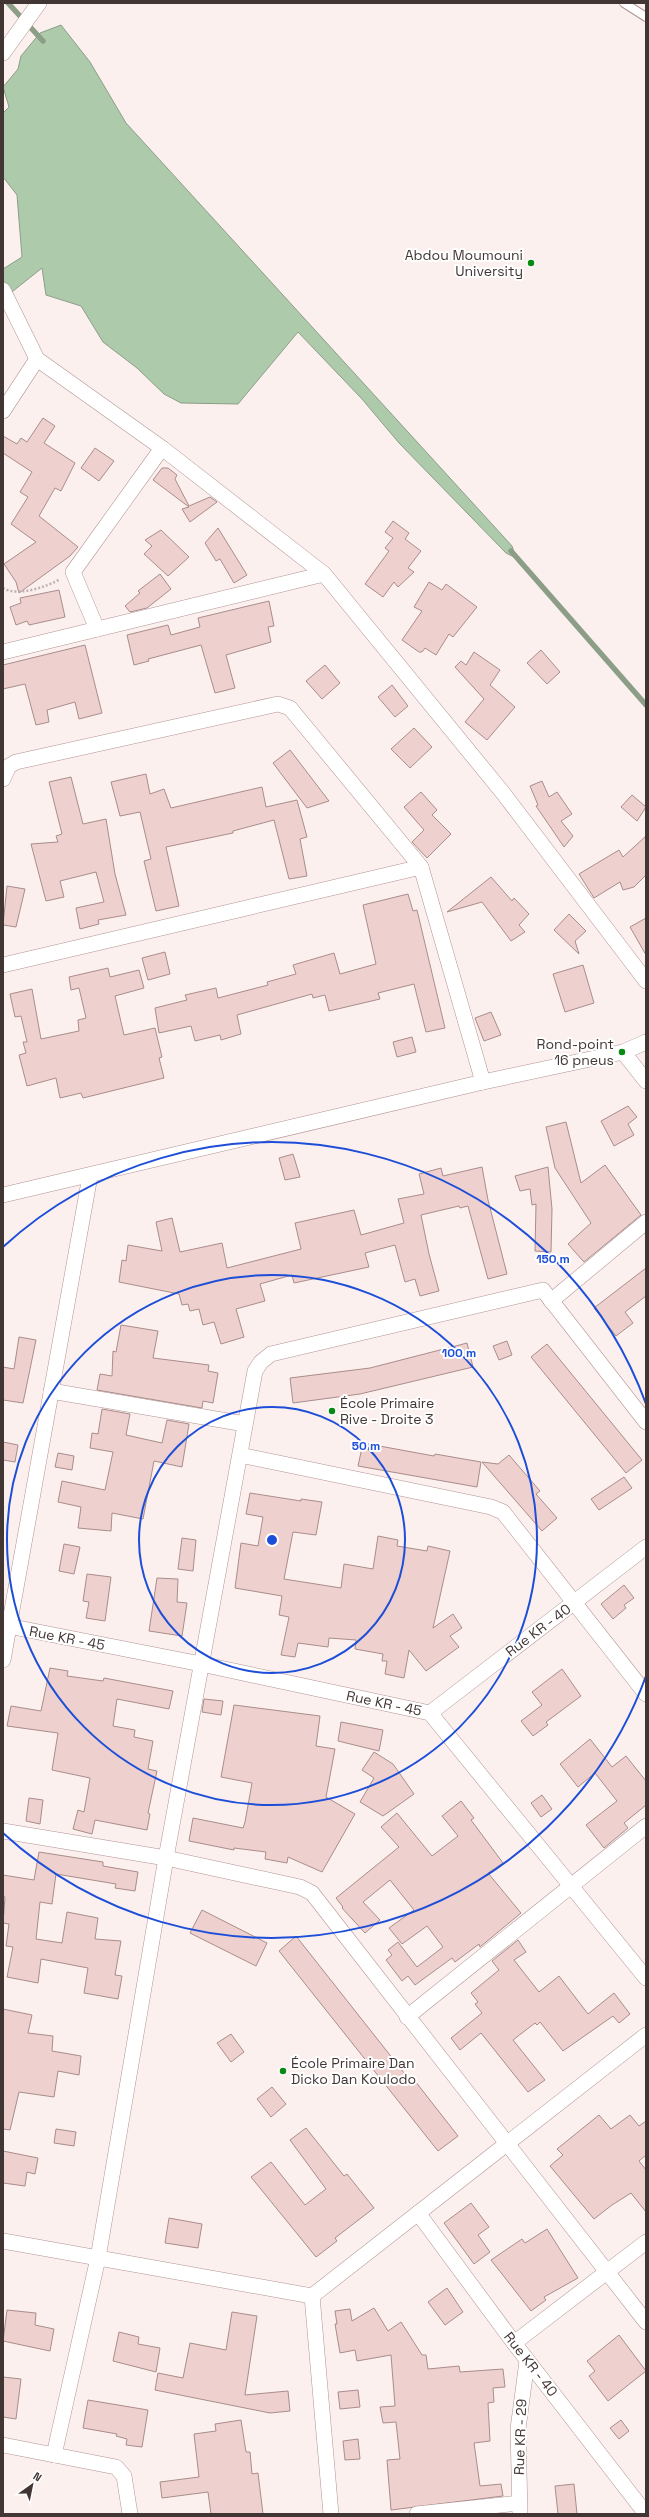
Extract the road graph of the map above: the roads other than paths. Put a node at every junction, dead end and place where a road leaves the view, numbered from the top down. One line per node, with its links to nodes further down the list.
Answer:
1 (624, 3): 3 (lane)
2 (37, 5): 4 (street)
3 (646, 17)
4 (3, 53)
5 (5, 294): 6 (street)
6 (36, 359): 7 (street); 8 (street)
7 (3, 411)
8 (162, 448): 9 (street); 10 (street)
9 (324, 574): 10 (street); 15 (street)
10 (96, 629): 11 (street)
11 (3, 652)
12 (3, 779): 13 (street)
13 (421, 866): 14 (street); 19 (street)
14 (3, 965)
15 (646, 981)
16 (646, 1042): 17 (street)
17 (623, 1052): 18 (street); 19 (street)
18 (646, 1081)
19 (483, 1082): 20 (street)
20 (90, 1176): 21 (street); 24 (street)
21 (4, 1192)
22 (646, 1222): 23 (street)
23 (551, 1301): 25 (street); 26 (street)
24 (51, 1392): 26 (street); 30 (street)
25 (646, 1422)
26 (245, 1424): 27 (street)
27 (240, 1455): 29 (street); 32 (street)
28 (646, 1547): 29 (street, Rue KR - 40)
29 (574, 1603): 33 (street); 34 (street, Rue KR - 40)
30 (6, 1626): 31 (street); 32 (street, Rue KR - 45)
31 (3, 1660)
32 (201, 1664): 34 (street, Rue KR - 45); 37 (street)
33 (646, 1694)
34 (430, 1713): 38 (street, Rue KR - 45)
35 (646, 1826): 38 (street)
36 (3, 1831): 37 (street)
37 (166, 1858): 40 (street); 46 (street)
38 (571, 1885): 39 (street, Rue KR - 45); 40 (street)
39 (646, 1978)
40 (407, 2017): 42 (street)
41 (646, 2034): 42 (street)
42 (508, 2144): 43 (street); 47 (street)
43 (418, 2213): 48 (street); 50 (street, Rue KR - 40)
44 (3, 2241): 46 (street)
45 (646, 2242): 47 (street)
46 (98, 2258): 48 (street); 53 (street)
47 (607, 2272): 49 (street); 50 (street)
48 (312, 2296): 56 (street)
49 (646, 2322)
50 (514, 2343): 51 (street, Rue KR - 40)
51 (527, 2361): 54 (street, Rue KR - 29); 58 (street, Rue KR - 40)
52 (3, 2445): 53 (street)
53 (54, 2456): 55 (street)
54 (520, 2509): 57 (street)
55 (130, 2514)
56 (332, 2514)
57 (417, 2514)
58 (646, 2514)

